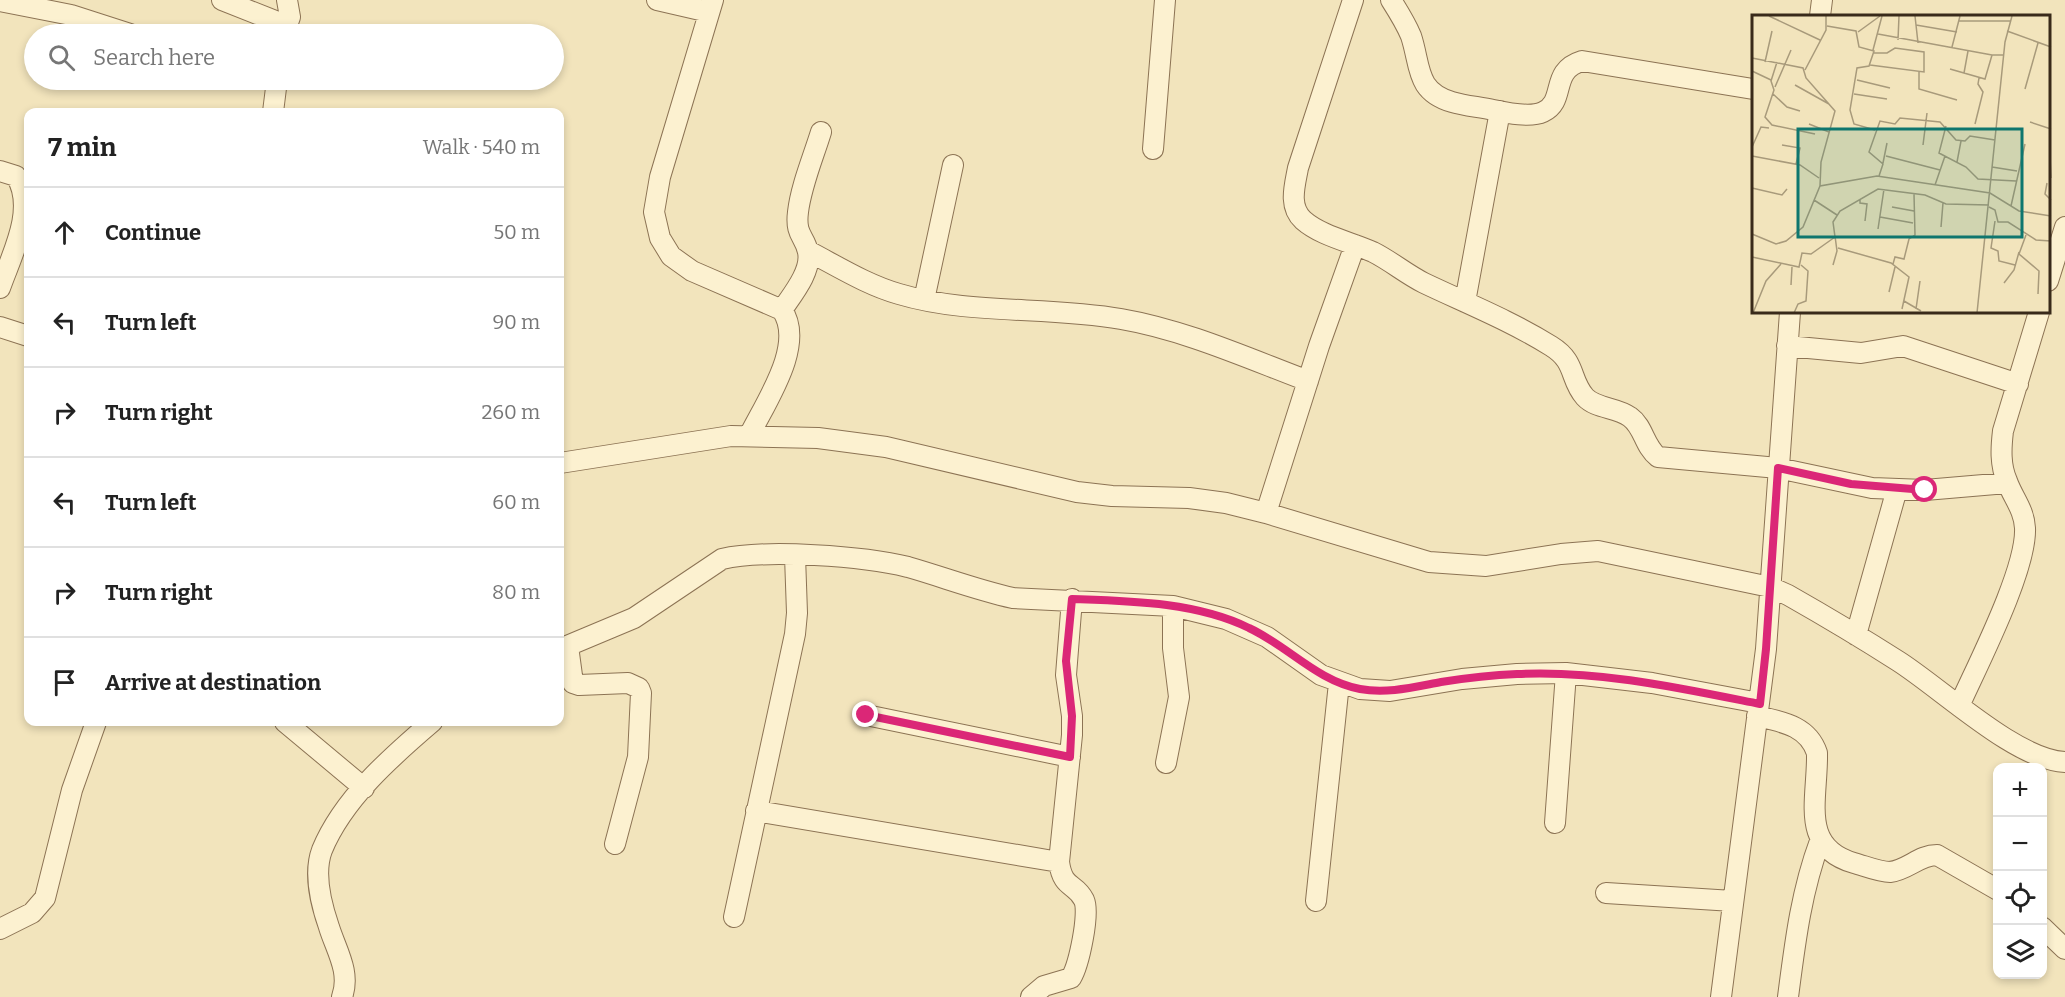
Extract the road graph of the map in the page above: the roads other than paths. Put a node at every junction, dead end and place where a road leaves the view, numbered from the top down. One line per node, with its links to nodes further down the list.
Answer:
1 (222, 0): 12 (street)
2 (287, 0): 13 (street)
3 (657, 0): 9 (street)
4 (1165, 0): 19 (street)
5 (1353, 0): 23 (street)
6 (1391, 0): 17 (street)
7 (1822, 0): 10 (street)
8 (0, 1): 11 (street)
9 (711, 6): 29 (street)
10 (1820, 15)
11 (98, 24)
12 (273, 24)
13 (286, 24)
14 (1752, 89): 17 (street)
15 (276, 90): 16 (street)
16 (274, 108)
17 (1500, 111): 28 (street)
18 (820, 132): 24 (street)
19 (1153, 149)
20 (953, 165): 27 (street)
21 (0, 171): 26 (street)
22 (2065, 227): 25 (street)
23 (1355, 245): 28 (street); 35 (street)
24 (808, 251): 27 (street); 29 (street)
25 (2050, 278)
26 (0, 288)
27 (924, 300): 35 (street)
28 (1465, 302): 39 (street)
29 (782, 310): 37 (street)
30 (1790, 314): 34 (street)
31 (2038, 314): 36 (street)
32 (0, 327): 33 (street)
33 (24, 335)
34 (1787, 346): 36 (street); 39 (street)
35 (1308, 381): 42 (street)
36 (2018, 384): 40 (street)
37 (748, 436): 38 (street); 42 (street)
38 (564, 462)
39 (1778, 468): 41 (street); 44 (street)
40 (2007, 483): 41 (street); 51 (street)
41 (1897, 489): 47 (street)
42 (1266, 513): 44 (street)
43 (795, 556): 45 (street); 48 (street); 61 (street)
44 (1770, 587): 47 (street); 52 (street)
45 (1072, 599): 46 (street); 57 (street)
46 (1173, 606): 50 (street); 59 (street)
47 (1856, 635): 51 (street)
48 (564, 648): 64 (street)
49 (1566, 673): 50 (street); 52 (street); 62 (street)
50 (1339, 683): 68 (street)
51 (1960, 704): 58 (street)
52 (1758, 710): 63 (street); 69 (street)
53 (866, 715): 57 (street)
54 (95, 726): 71 (street)
55 (290, 726): 60 (street)
56 (427, 726): 60 (street)
57 (1070, 757): 65 (street)
58 (2065, 762)
59 (1166, 763)
60 (364, 788): 74 (street)
61 (756, 811): 65 (street); 70 (street)
62 (1555, 823)
63 (1820, 841): 66 (street); 77 (street)
64 (615, 844)
65 (1059, 862): 75 (street)
66 (1993, 887)
67 (1606, 892): 69 (street)
68 (1316, 901)
69 (1733, 901): 76 (street)
70 (734, 917)
71 (0, 929)
72 (2047, 931): 73 (street)
73 (2065, 949)
74 (346, 993)
75 (1031, 997)
76 (1721, 997)
77 (1788, 997)

